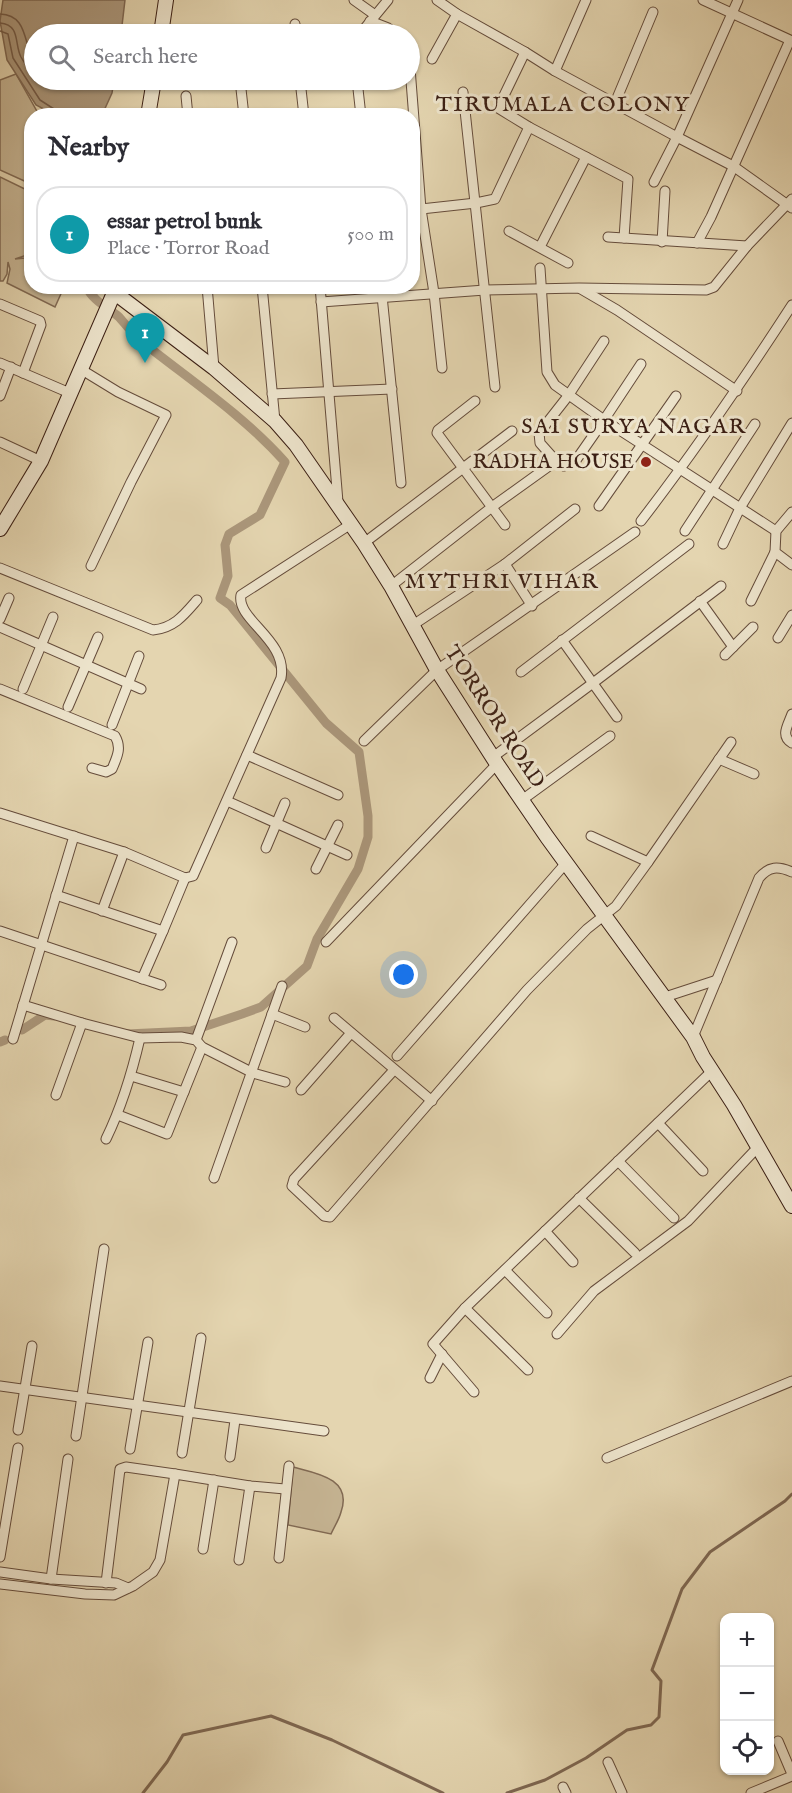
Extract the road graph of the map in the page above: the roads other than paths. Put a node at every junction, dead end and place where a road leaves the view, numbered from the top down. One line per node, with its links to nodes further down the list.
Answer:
1 (166, 0): 12 (street)
2 (354, 0): 11 (street)
3 (388, 0): 11 (street)
4 (437, 0): 10 (street)
5 (703, 0): 9 (street)
6 (738, 0): 9 (street)
7 (584, 1): 18 (street)
8 (653, 12): 26 (street)
9 (732, 13): 15 (street); 34 (street)
10 (457, 15): 16 (street); 17 (street)
11 (373, 18): 13 (street); 14 (street)
12 (162, 24)
13 (368, 24)
14 (382, 24)
15 (789, 50): 36 (street)
16 (525, 52): 18 (street); 33 (street)
17 (432, 59)
18 (555, 71): 26 (street)
19 (152, 90): 27 (street)
20 (241, 90): 29 (street)
21 (301, 90): 30 (street)
22 (358, 90): 31 (street)
23 (411, 90): 32 (street)
24 (463, 92): 39 (street)
25 (186, 96): 28 (street)
26 (615, 104): 34 (street)
27 (149, 108)
28 (187, 108)
29 (243, 108)
30 (303, 108)
31 (360, 108)
32 (412, 108)
33 (529, 127): 35 (street); 39 (street)
34 (677, 137): 36 (street); 37 (street)
35 (586, 157): 45 (street); 49 (street)
36 (732, 166): 40 (street); 47 (street)
37 (654, 182)
38 (665, 191): 46 (street)
39 (476, 203): 41 (street); 54 (street)
40 (791, 204): 48 (street)
41 (420, 209)
42 (420, 224): 55 (street)
43 (509, 231): 49 (street)
44 (608, 237): 45 (street)
45 (624, 238): 46 (street)
46 (662, 242): 47 (street)
47 (697, 243): 48 (street)
48 (747, 246): 52 (street)
49 (540, 247): 50 (street)
50 (568, 263)
51 (540, 267): 53 (street)
52 (579, 288): 53 (street); 76 (street)
53 (541, 289): 54 (street); 81 (street)
54 (484, 290): 55 (street); 74 (street)
55 (434, 293): 62 (street); 71 (street)
56 (114, 294): 72 (street)
57 (121, 294): 70 (street, TORROR ROAD)
58 (208, 294): 70 (street)
59 (263, 294): 79 (street)
60 (320, 294): 63 (street)
61 (382, 294): 62 (street)
62 (382, 297): 63 (street); 75 (street)
63 (321, 302): 77 (street)
64 (0, 304): 73 (street)
65 (790, 312): 76 (street)
66 (604, 342): 81 (street)
67 (0, 363): 69 (street)
68 (641, 364): 84 (street)
69 (11, 367): 73 (street); 80 (street)
70 (214, 368): 85 (street, TORROR ROAD)
71 (442, 368)
72 (82, 370): 78 (street); 117 (street)
73 (23, 373): 78 (street)
74 (495, 387)
75 (392, 388): 77 (street); 95 (street)
76 (737, 391): 94 (street)
77 (329, 392): 79 (street); 97 (street)
78 (72, 394): 91 (street)
79 (272, 394): 85 (street)
80 (0, 396)
81 (568, 396): 84 (street); 92 (street)
82 (676, 396): 90 (street)
83 (475, 401): 93 (street)
84 (604, 420): 90 (street); 92 (street)
85 (275, 421): 97 (street, TORROR ROAD)
86 (792, 423): 100 (street)
87 (755, 424): 96 (street)
88 (512, 431): 93 (street)
89 (0, 442): 91 (street)
90 (642, 445): 94 (street); 98 (street)
91 (41, 461): 101 (street)
92 (556, 461): 99 (street)
93 (463, 469): 99 (street); 111 (street)
94 (681, 469): 96 (street); 104 (street)
95 (401, 483)
96 (712, 489): 100 (street); 108 (street)
97 (338, 505): 105 (street, TORROR ROAD)
98 (599, 506)
99 (492, 507): 106 (street); 119 (street)
100 (740, 508): 109 (street); 113 (street)
101 (5, 509): 107 (street)
102 (575, 509): 115 (street)
103 (792, 512): 109 (street)
104 (641, 521)
105 (351, 524): 111 (street, TORROR ROAD); 155 (street)
106 (505, 525)
107 (0, 529)
108 (685, 531)
109 (776, 531): 114 (street)
110 (636, 532): 125 (street)
111 (364, 543): 119 (street, TORROR ROAD)
112 (689, 544): 134 (street)
113 (723, 544)
114 (775, 552): 116 (street); 124 (street)
115 (505, 564): 125 (street); 129 (street)
116 (792, 565)
117 (91, 566)
118 (0, 568): 122 (street)
119 (391, 586): 129 (street, TORROR ROAD)
120 (721, 586): 123 (street)
121 (9, 598): 128 (street)
122 (197, 600)
123 (700, 601): 136 (street); 143 (street)
124 (751, 601)
125 (532, 606): 140 (street)
126 (792, 615): 133 (street)
127 (53, 617): 135 (street)
128 (0, 619)
129 (413, 625): 140 (street, TORROR ROAD)
130 (0, 627): 135 (street)
131 (753, 627): 136 (street)
132 (98, 637): 139 (street)
133 (778, 638)
134 (562, 640): 141 (street); 143 (street)
135 (42, 645): 139 (street); 145 (street)
136 (733, 647): 137 (street)
137 (725, 655)
138 (139, 656): 142 (street)
139 (86, 665): 142 (street); 147 (street)
140 (437, 670): 152 (street); 157 (street, TORROR ROAD)
141 (521, 672)
142 (128, 683): 146 (street); 150 (street)
143 (593, 683): 149 (street); 157 (street)
144 (0, 689): 158 (street)
145 (23, 689)
146 (141, 689)
147 (68, 706)
148 (792, 714): 154 (street)
149 (617, 717)
150 (112, 725)
151 (610, 735): 161 (street)
152 (364, 741)
153 (731, 742): 156 (street)
154 (792, 743)
155 (247, 755): 160 (street); 162 (street)
156 (719, 759): 159 (street); 173 (street)
157 (495, 760): 161 (street, TORROR ROAD); 184 (street)
158 (92, 768)
159 (754, 774)
160 (338, 795)
161 (522, 800): 174 (street, TORROR ROAD)
162 (227, 801): 165 (street); 177 (street)
163 (285, 803): 165 (street)
164 (0, 813): 167 (street)
165 (277, 824): 169 (street); 170 (street)
166 (338, 825): 169 (street)
167 (74, 836): 171 (street); 178 (street)
168 (591, 836): 173 (street)
169 (327, 846): 172 (street); 175 (street)
170 (266, 848)
171 (124, 852): 177 (street); 179 (street)
172 (347, 855)
173 (648, 862): 180 (street)
174 (566, 863): 180 (street, TORROR ROAD); 201 (street)
175 (316, 869)
176 (792, 872): 187 (street)
177 (185, 878): 182 (street)
178 (56, 895): 179 (street); 185 (street)
179 (102, 911): 182 (street)
180 (604, 914): 190 (street, TORROR ROAD); 210 (street)
181 (0, 931): 185 (street)
182 (163, 931): 186 (street)
183 (232, 942): 200 (street)
184 (326, 942)
185 (42, 944): 186 (street); 191 (street)
186 (142, 979): 188 (street)
187 (717, 980): 190 (street); 197 (street)
188 (161, 985)
189 (282, 986): 192 (street)
190 (665, 997): 197 (street, TORROR ROAD)
191 (23, 1005): 194 (street); 199 (street)
192 (272, 1014): 195 (street); 204 (street)
193 (334, 1018): 196 (street)
194 (82, 1023): 198 (street); 209 (street)
195 (305, 1027)
196 (351, 1033): 202 (street); 207 (street)
197 (693, 1037): 203 (street, TORROR ROAD)
198 (140, 1038): 200 (street); 205 (street)
199 (12, 1039)
200 (199, 1043): 204 (street); 208 (street)
201 (397, 1056)
202 (394, 1070): 210 (street); 210 (street)
203 (712, 1071): 212 (street); 214 (street, TORROR ROAD)
204 (253, 1073): 206 (street); 217 (street)
205 (131, 1076): 208 (street); 211 (street)
206 (285, 1082)
207 (301, 1090)
208 (184, 1092): 211 (street)
209 (56, 1095)
210 (432, 1101)
211 (118, 1115): 213 (street)
212 (658, 1123): 215 (street); 216 (street)
213 (106, 1139)
214 (758, 1147): 219 (street, TORROR ROAD); 228 (street)
215 (618, 1161): 218 (street); 220 (street)
216 (704, 1171)
217 (214, 1178)
218 (579, 1198): 221 (street); 223 (street)
219 (792, 1206)
220 (674, 1218)
221 (545, 1232): 224 (street); 225 (street)
222 (104, 1248): 239 (street)
223 (634, 1253)
224 (573, 1262)
225 (505, 1270): 226 (street); 227 (street)
226 (465, 1308): 232 (street); 233 (street)
227 (547, 1313)
228 (557, 1334)
229 (201, 1338): 241 (street)
230 (148, 1342): 240 (street)
231 (32, 1346): 237 (street)
232 (442, 1354): 234 (street); 238 (street)
233 (528, 1370)
234 (430, 1378)
235 (792, 1381): 250 (street)
236 (0, 1386): 237 (street)
237 (25, 1389): 239 (street); 243 (street)
238 (474, 1392)
239 (82, 1398): 240 (street); 245 (street)
240 (137, 1406): 241 (street); 247 (street)
241 (189, 1413): 242 (street); 248 (street)
242 (235, 1420): 244 (street); 249 (street)
243 (18, 1430)
244 (324, 1431)
245 (76, 1436)
246 (18, 1448): 258 (street)
247 (130, 1449)
248 (182, 1453)
249 (230, 1457)
250 (607, 1458)
251 (68, 1459): 262 (street)
252 (289, 1466): 256 (street)
253 (175, 1474): 254 (street); 264 (street); 266 (street)
254 (214, 1480): 255 (street); 257 (street)
255 (250, 1486): 256 (street); 260 (street)
256 (285, 1489): 259 (street)
257 (203, 1549)
258 (0, 1557)
259 (279, 1558)
260 (239, 1560)
261 (0, 1572): 262 (street)
262 (51, 1579): 263 (street)
263 (78, 1580): 264 (street); 267 (street)
264 (106, 1583): 266 (street)
265 (0, 1584): 267 (street)
266 (128, 1588): 267 (street)
267 (78, 1593)
268 (778, 1741): 270 (street)
269 (608, 1762): 271 (street)
270 (792, 1775): 272 (street)
271 (622, 1793)
272 (751, 1793)

